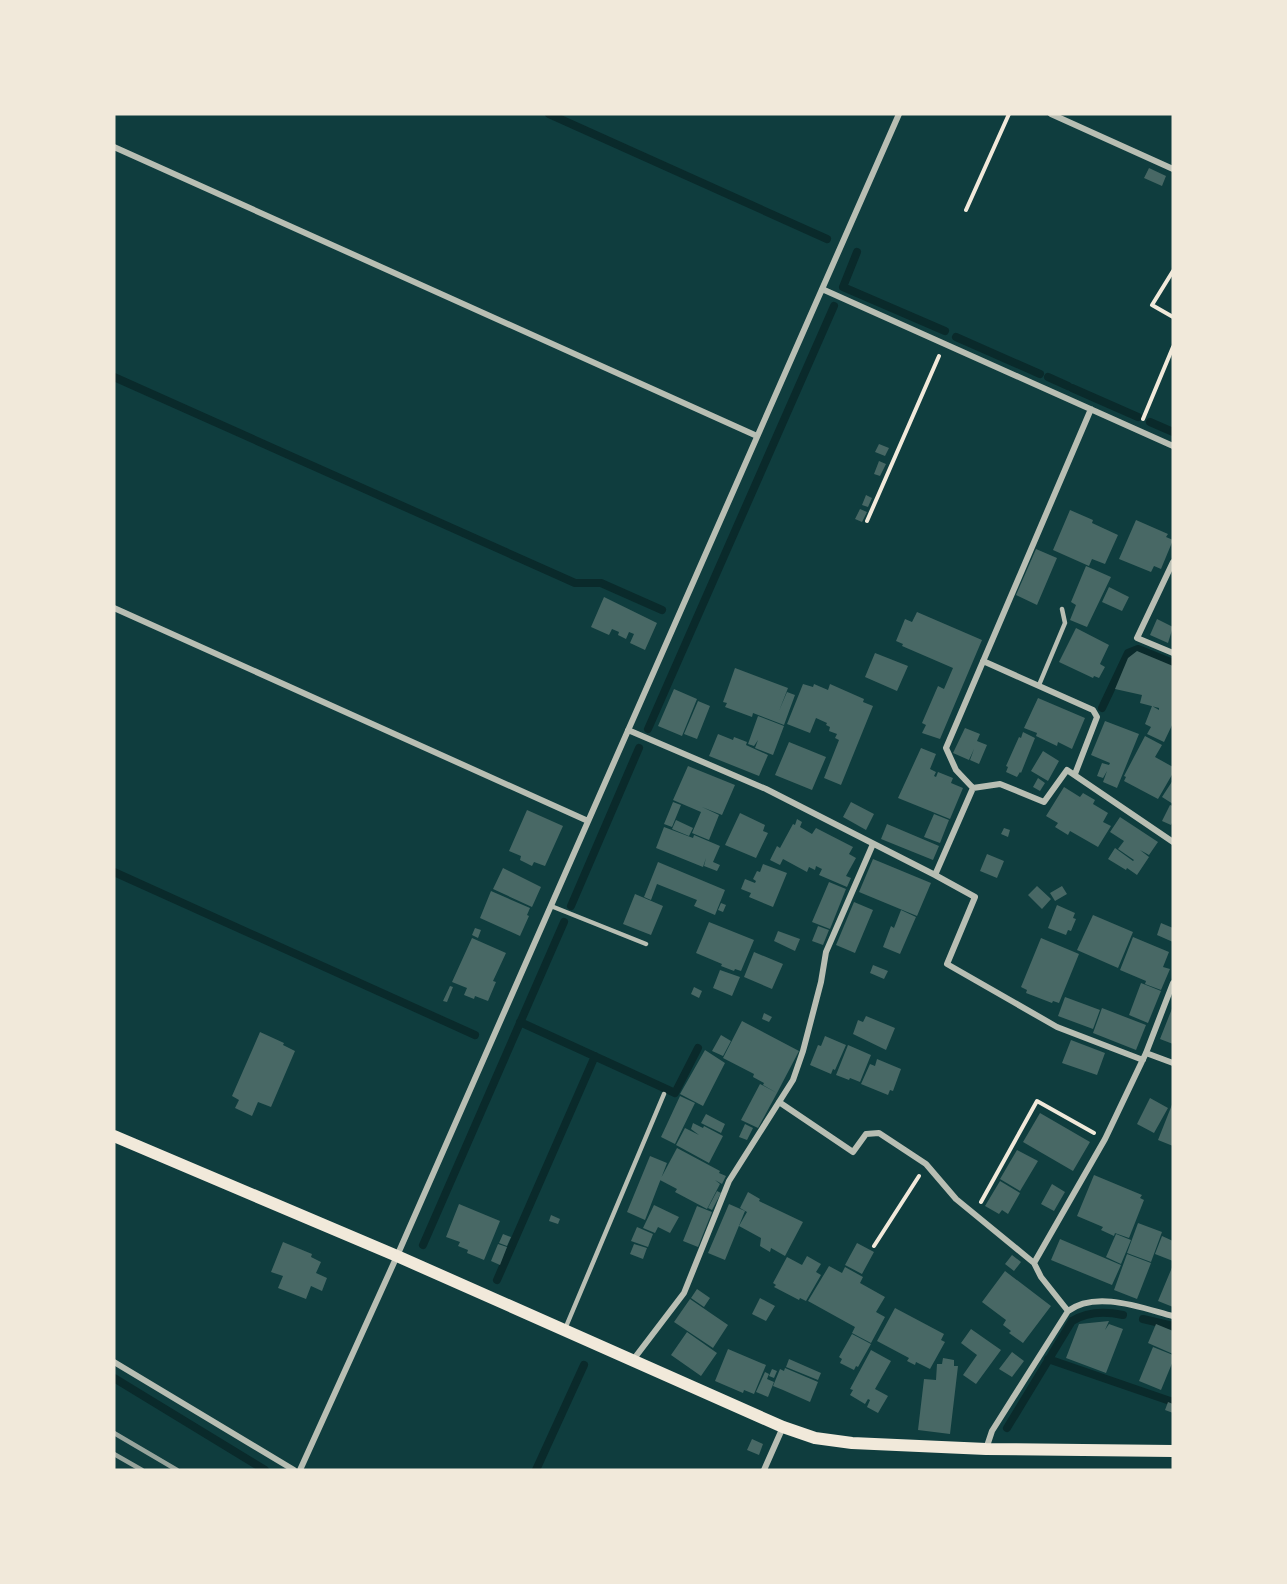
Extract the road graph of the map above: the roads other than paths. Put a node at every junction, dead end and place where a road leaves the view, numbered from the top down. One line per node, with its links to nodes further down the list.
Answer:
1 (898, 114): 5 (street)
2 (1051, 114): 4 (street)
3 (114, 147): 7 (street)
4 (1173, 169)
5 (822, 289): 6 (street); 7 (street)
6 (1091, 410): 8 (street); 13 (street)
7 (757, 436): 15 (street)
8 (1173, 446)
9 (1173, 562): 12 (street)
10 (114, 608): 18 (street)
11 (1062, 609): 14 (lane)
12 (1173, 653)
13 (983, 661): 14 (street); 17 (street)
14 (1039, 685): 16 (street)
15 (628, 730): 18 (street); 20 (street)
16 (1075, 774): 17 (street); 19 (street)
17 (973, 788): 21 (street)
18 (588, 821): 22 (street)
19 (1173, 842)
20 (873, 844): 21 (street); 28 (street)
21 (935, 874): 25 (street)
22 (551, 906): 23 (lane); 30 (street)
23 (646, 944)
24 (1173, 983): 25 (street)
25 (1145, 1056): 26 (street); 31 (street)
26 (1173, 1063)
27 (664, 1094): 34 (lane)
28 (779, 1102): 31 (street); 35 (street)
29 (114, 1136): 30 (main road)
30 (397, 1256): 34 (main road); 41 (street)
31 (1034, 1263): 32 (street)
32 (1068, 1311): 33 (street); 38 (street)
33 (1173, 1316)
34 (564, 1330): 35 (main road)
35 (633, 1360): 37 (main road)
36 (114, 1362): 40 (street)
37 (783, 1427): 38 (main road); 42 (street)
38 (986, 1449): 39 (main road)
39 (1173, 1451)
40 (294, 1470)
41 (300, 1470)
42 (764, 1470)

